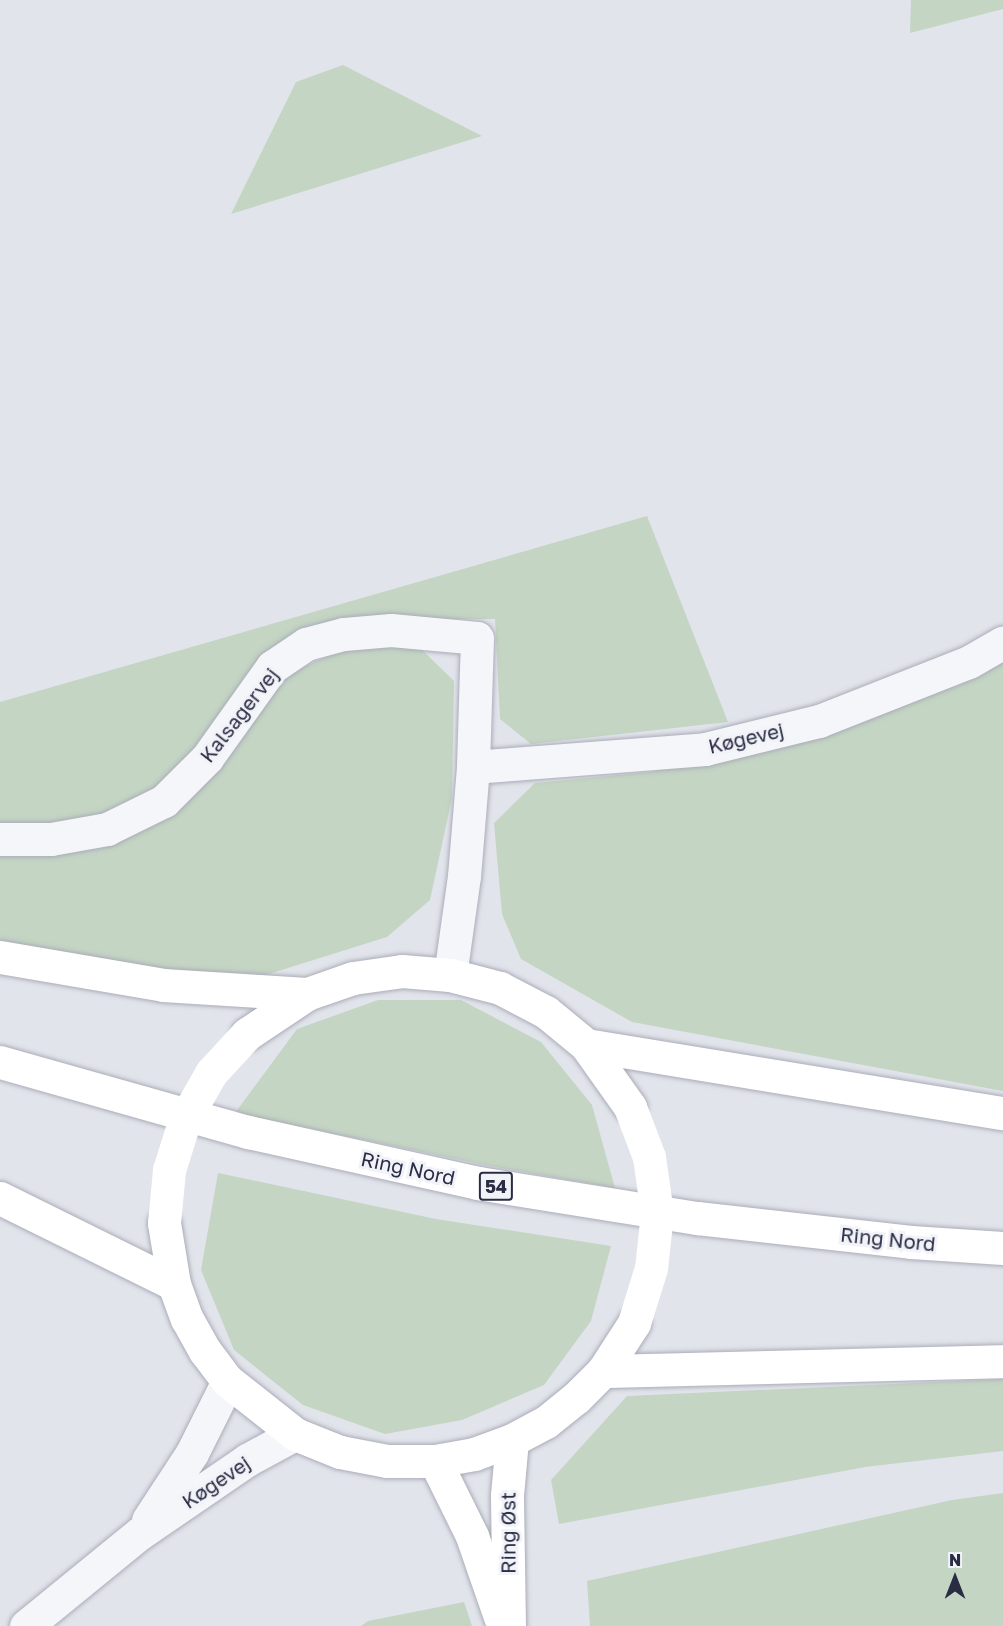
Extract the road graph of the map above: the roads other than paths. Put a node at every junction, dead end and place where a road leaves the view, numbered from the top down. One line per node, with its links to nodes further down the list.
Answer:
1 (1003, 642): 2 (street, Køgevej)
2 (473, 767): 3 (street, Kalsagervej); 5 (street, Kalsagervej)
3 (0, 839)
4 (0, 957): 6 (main road)
5 (450, 975): 6 (main road); 7 (main road)
6 (307, 994): 14 (main road, bridge)
7 (586, 1045): 10 (main road); 16 (main road, bridge)
8 (0, 1062): 12 (main road, Ring Nord / 54)
9 (0, 1085): 13 (main road, 54)
10 (1003, 1113)
11 (0, 1198): 14 (main road)
12 (1003, 1248)
13 (1003, 1268)
14 (174, 1284): 17 (main road)
15 (1003, 1361): 16 (main road)
16 (603, 1371): 19 (main road)
17 (228, 1381): 18 (main road); 21 (street, Køgevej)
18 (295, 1434): 20 (main road); 21 (street, Køgevej)
19 (512, 1440): 20 (main road); 24 (main road, Ring Øst)
20 (435, 1461): 23 (main road, Ring Øst)
21 (139, 1534): 22 (street, Køgevej)
22 (26, 1626)
23 (504, 1626)
24 (509, 1626)

